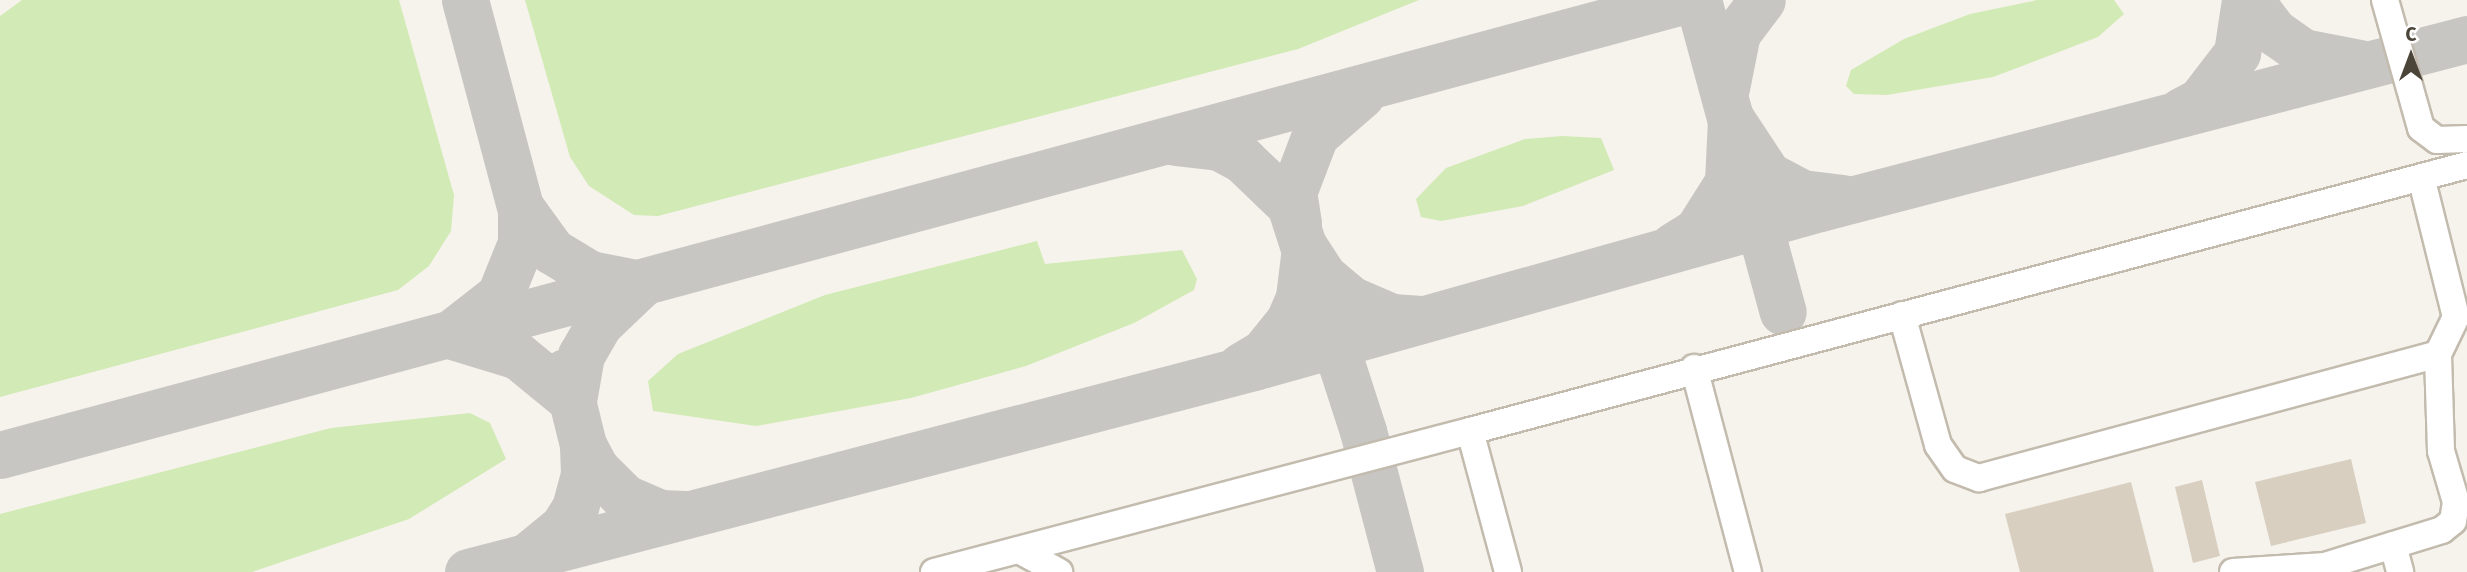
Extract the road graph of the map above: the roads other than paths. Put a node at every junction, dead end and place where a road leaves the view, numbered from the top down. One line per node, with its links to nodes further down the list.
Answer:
1 (2385, 0): 2 (lane)
2 (2464, 153): 3 (lane)
3 (2421, 177): 4 (lane); 5 (lane)
4 (1902, 315): 5 (lane); 6 (lane)
5 (2438, 354): 8 (lane)
6 (1694, 368): 7 (lane); 14 (lane)
7 (1471, 431): 9 (lane); 13 (lane)
8 (2393, 545): 10 (lane); 17 (lane)
9 (1020, 550): 11 (lane); 12 (lane)
10 (2326, 569): 16 (lane)
11 (934, 572)
12 (1059, 572)
13 (1508, 572)
14 (1748, 572)
15 (2232, 572): 16 (lane)
16 (2264, 572)
17 (2400, 572)

